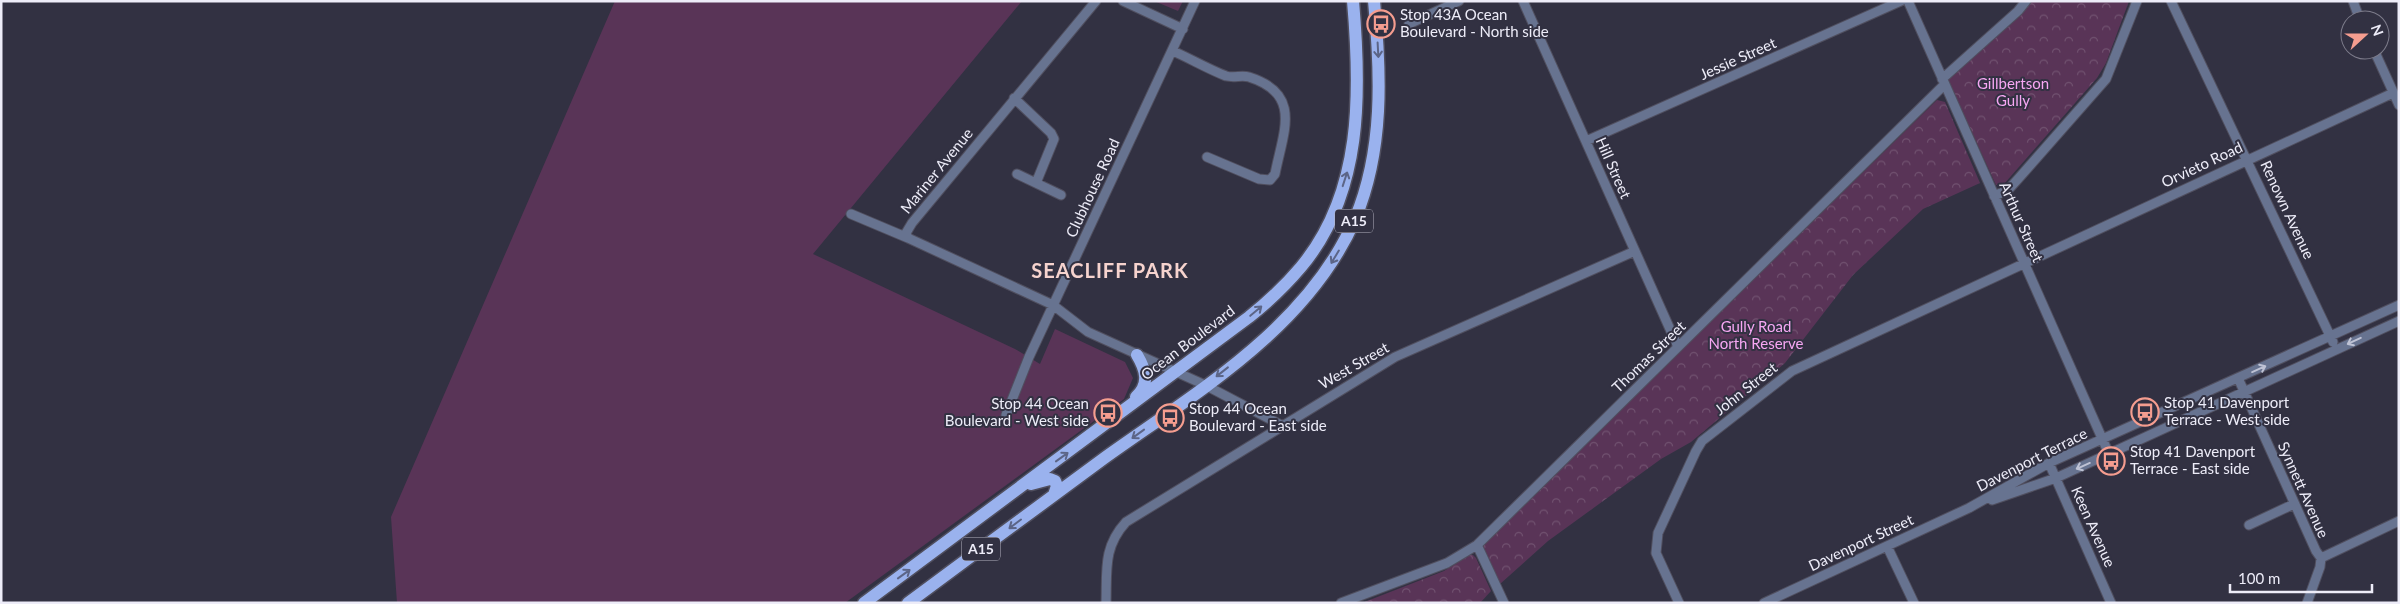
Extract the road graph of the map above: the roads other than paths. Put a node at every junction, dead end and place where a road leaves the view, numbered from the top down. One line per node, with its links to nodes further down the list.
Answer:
1 (1096, 1): 19 (street, Mariner Avenue)
2 (1124, 1): 14 (street)
3 (1195, 1): 14 (street, Clubhouse Road)
4 (1353, 1): 39 (main road, Ocean Boulevard / A15, one-way to 4)
5 (1374, 1): 41 (main road, A15, one-way to 41)
6 (1460, 1): 13 (street)
7 (1523, 1): 21 (street, Hill Street)
8 (1901, 1): 21 (street, Jessie Street)
9 (1908, 1): 17 (street, Arthur Street)
10 (2026, 1): 17 (street, Thomas Street)
11 (2136, 1): 27 (street)
12 (2171, 1): 23 (street, Renown Avenue)
13 (1409, 24)
14 (1183, 29): 15 (street, Clubhouse Road)
15 (1173, 51): 22 (street); 32 (street, Clubhouse Road)
16 (2378, 60): 18 (street)
17 (1943, 82): 27 (street, Arthur Street); 36 (street, Thomas Street)
18 (2393, 93): 20 (street); 23 (street, Orvieto Road)
19 (1014, 98): 25 (street); 29 (street, Mariner Avenue)
20 (2399, 105)
21 (1586, 141): 30 (street, Hill Street)
22 (1207, 157)
23 (2248, 159): 31 (street, Orvieto Road); 35 (street, Renown Avenue)
24 (1017, 174): 25 (street)
25 (1036, 183): 26 (street)
26 (1061, 195)
27 (1994, 196): 31 (street, Arthur Street)
28 (852, 214): 29 (street)
29 (908, 238): 32 (street, Mariner Avenue)
30 (1635, 251): 36 (street, Hill Street); 45 (street, West Street)
31 (2024, 264): 46 (street, Arthur Street); 64 (street, John Street)
32 (1053, 305): 38 (street, Mariner Avenue); 43 (street, Clubhouse Road)
33 (2399, 305): 35 (street, Davenport Terrace)
34 (2399, 321): 37 (street, Davenport Terrace, one-way to 37)
35 (2331, 336): 37 (street, Renown Avenue); 40 (street, Davenport Terrace, one-way to 35)
36 (1678, 347): 56 (street, Thomas Street)
37 (2337, 349): 42 (street, Davenport Terrace)
38 (1137, 355): 39 (street, Mariner Avenue); 44 (main road)
39 (1175, 373): 41 (street, Mariner Avenue); 44 (main road, Ocean Boulevard / A15)
40 (2238, 378): 42 (street, Synnett Avenue); 46 (street, Davenport Terrace)
41 (1206, 385): 45 (street, Mariner Avenue); 50 (main road, A15, one-way to 50)
42 (2244, 392): 47 (street, Davenport Terrace); 52 (street, Synnett Avenue)
43 (1006, 415)
44 (1114, 418): 51 (main road, Ocean Boulevard / A15, one-way to 44)
45 (1281, 426): 61 (street, West Street)
46 (2103, 439): 47 (street, Arthur Street); 48 (street, Davenport Terrace)
47 (2109, 454): 49 (street, Davenport Terrace, one-way to 49)
48 (2049, 463): 49 (street, Keen Avenue); 53 (street, Davenport Terrace)
49 (2056, 478): 53 (street, Davenport Terrace); 67 (street, Keen Avenue)
50 (1054, 494): 51 (main road); 60 (main road, A15, one-way to 60)
51 (1009, 496): 59 (main road, Ocean Boulevard / A15, one-way to 51)
52 (2294, 504): 55 (street); 58 (street, Synnett Avenue)
53 (1969, 508): 57 (street, Davenport Street)
54 (2399, 521): 58 (street)
55 (2249, 525)
56 (1477, 544): 62 (street, Thomas Street); 63 (street)
57 (1887, 546): 65 (street, Davenport Street); 66 (street)
58 (2321, 558): 68 (street)
59 (864, 603)
60 (908, 603)
61 (1106, 603)
62 (1341, 603)
63 (1504, 603)
64 (1679, 603)
65 (1764, 603)
66 (1914, 603)
67 (2111, 603)
68 (2307, 603)

